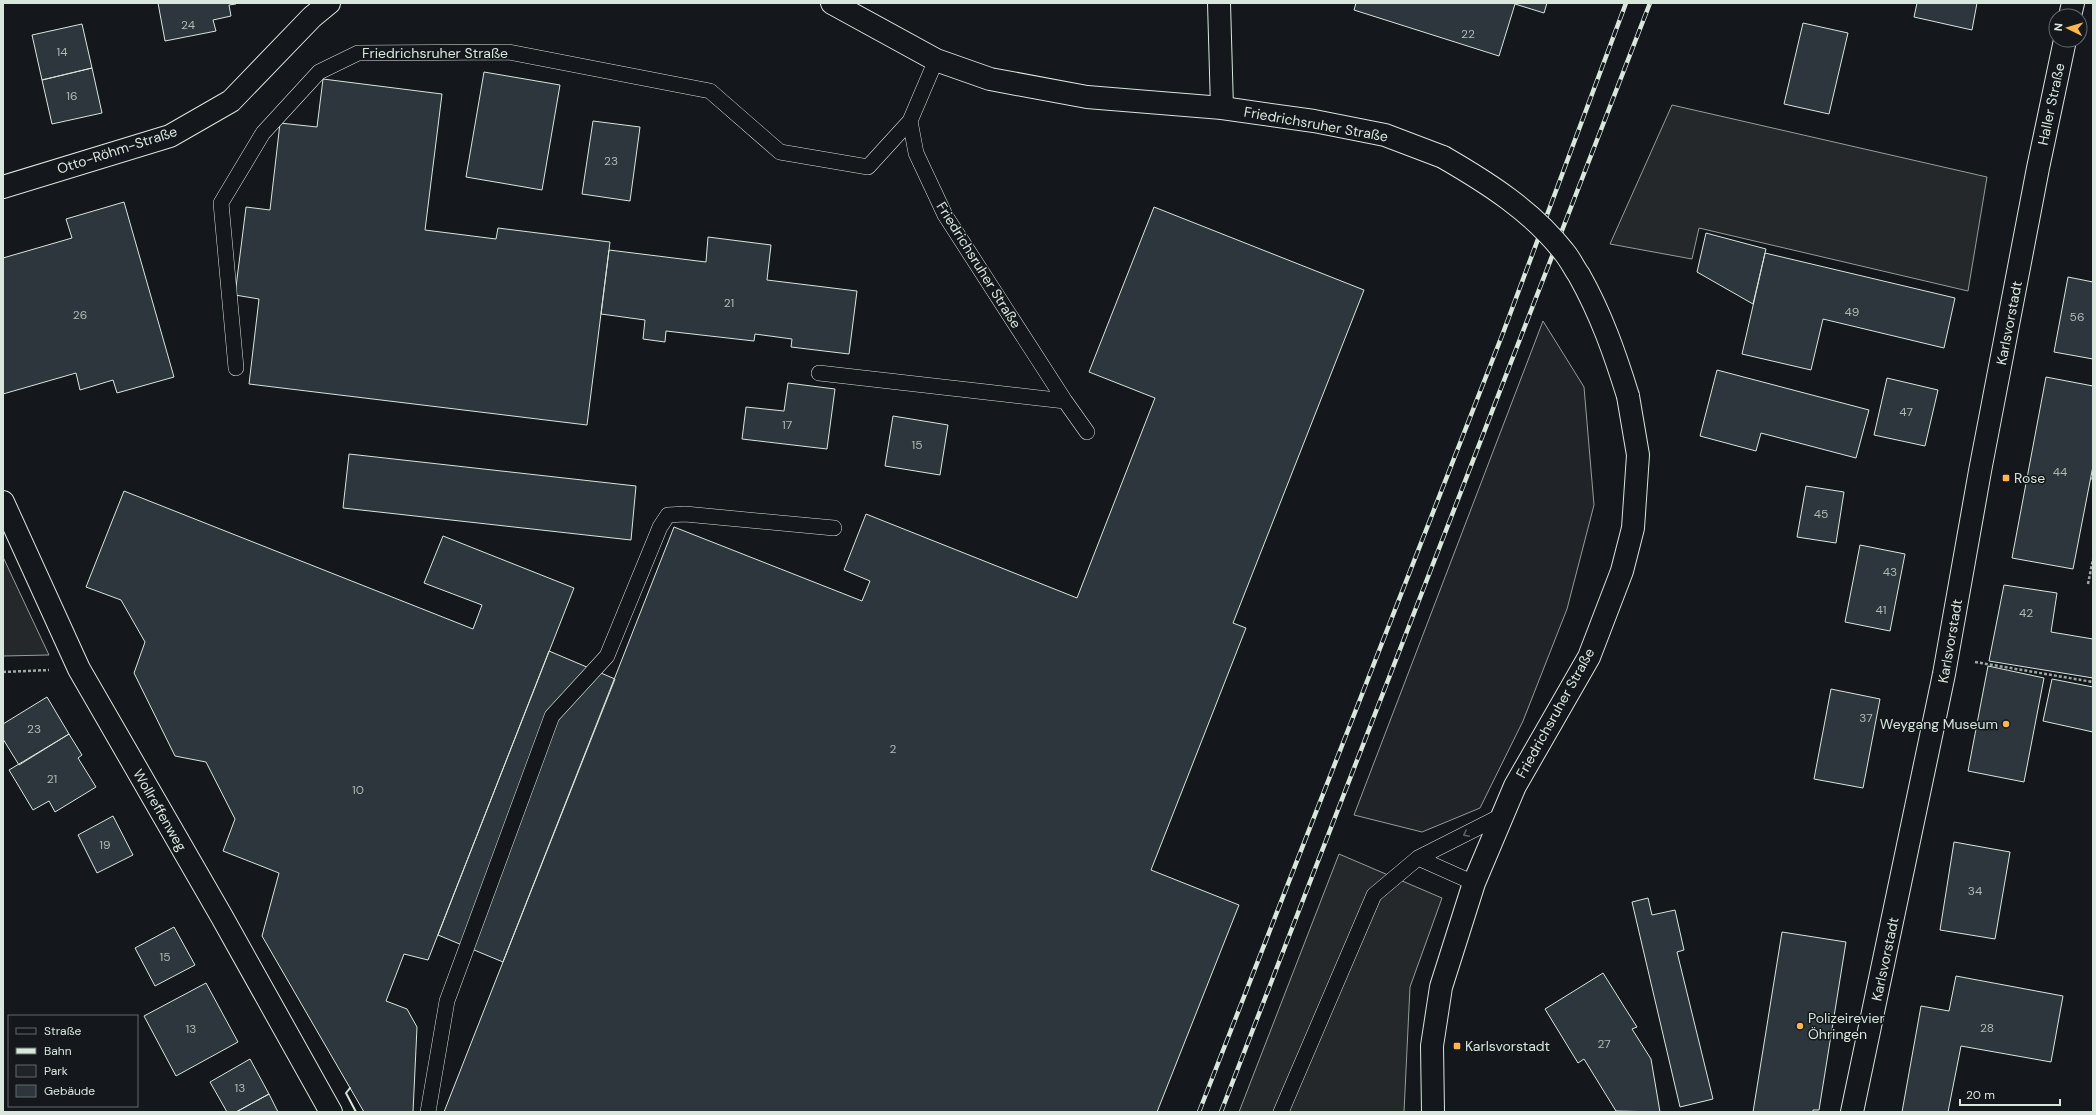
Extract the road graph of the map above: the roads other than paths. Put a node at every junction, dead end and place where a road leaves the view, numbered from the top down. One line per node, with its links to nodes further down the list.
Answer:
1 (329, 3): 9 (main road, Otto-Röhm-Straße)
2 (832, 3): 5 (main road, Friedrichsruher Straße)
3 (1219, 3): 6 (main road)
4 (2063, 48): 8 (main road, Haller Straße)
5 (936, 60): 6 (main road, Friedrichsruher Straße); 7 (lane, Friedrichsruher Straße)
6 (1222, 108): 16 (main road, Friedrichsruher Straße, bridge)
7 (910, 121): 10 (lane, Friedrichsruher Straße); 12 (lane, Friedrichsruher Straße)
8 (2038, 168): 23 (main road, Karlsvorstadt)
9 (3, 187)
10 (236, 368)
11 (818, 373): 12 (lane)
12 (1064, 401): 13 (lane, Friedrichsruher Straße)
13 (1087, 432)
14 (3, 502): 19 (main road, Wollreffenweg)
15 (834, 528): 20 (lane)
16 (1500, 816): 17 (lane, one-way to 17); 18 (main road, Friedrichsruher Straße)
17 (1418, 858): 18 (lane); 21 (lane)
18 (1474, 883): 22 (main road, Friedrichsruher Straße)
19 (331, 1112)
20 (428, 1112)
21 (1281, 1112)
22 (1433, 1112)
23 (1852, 1112)

